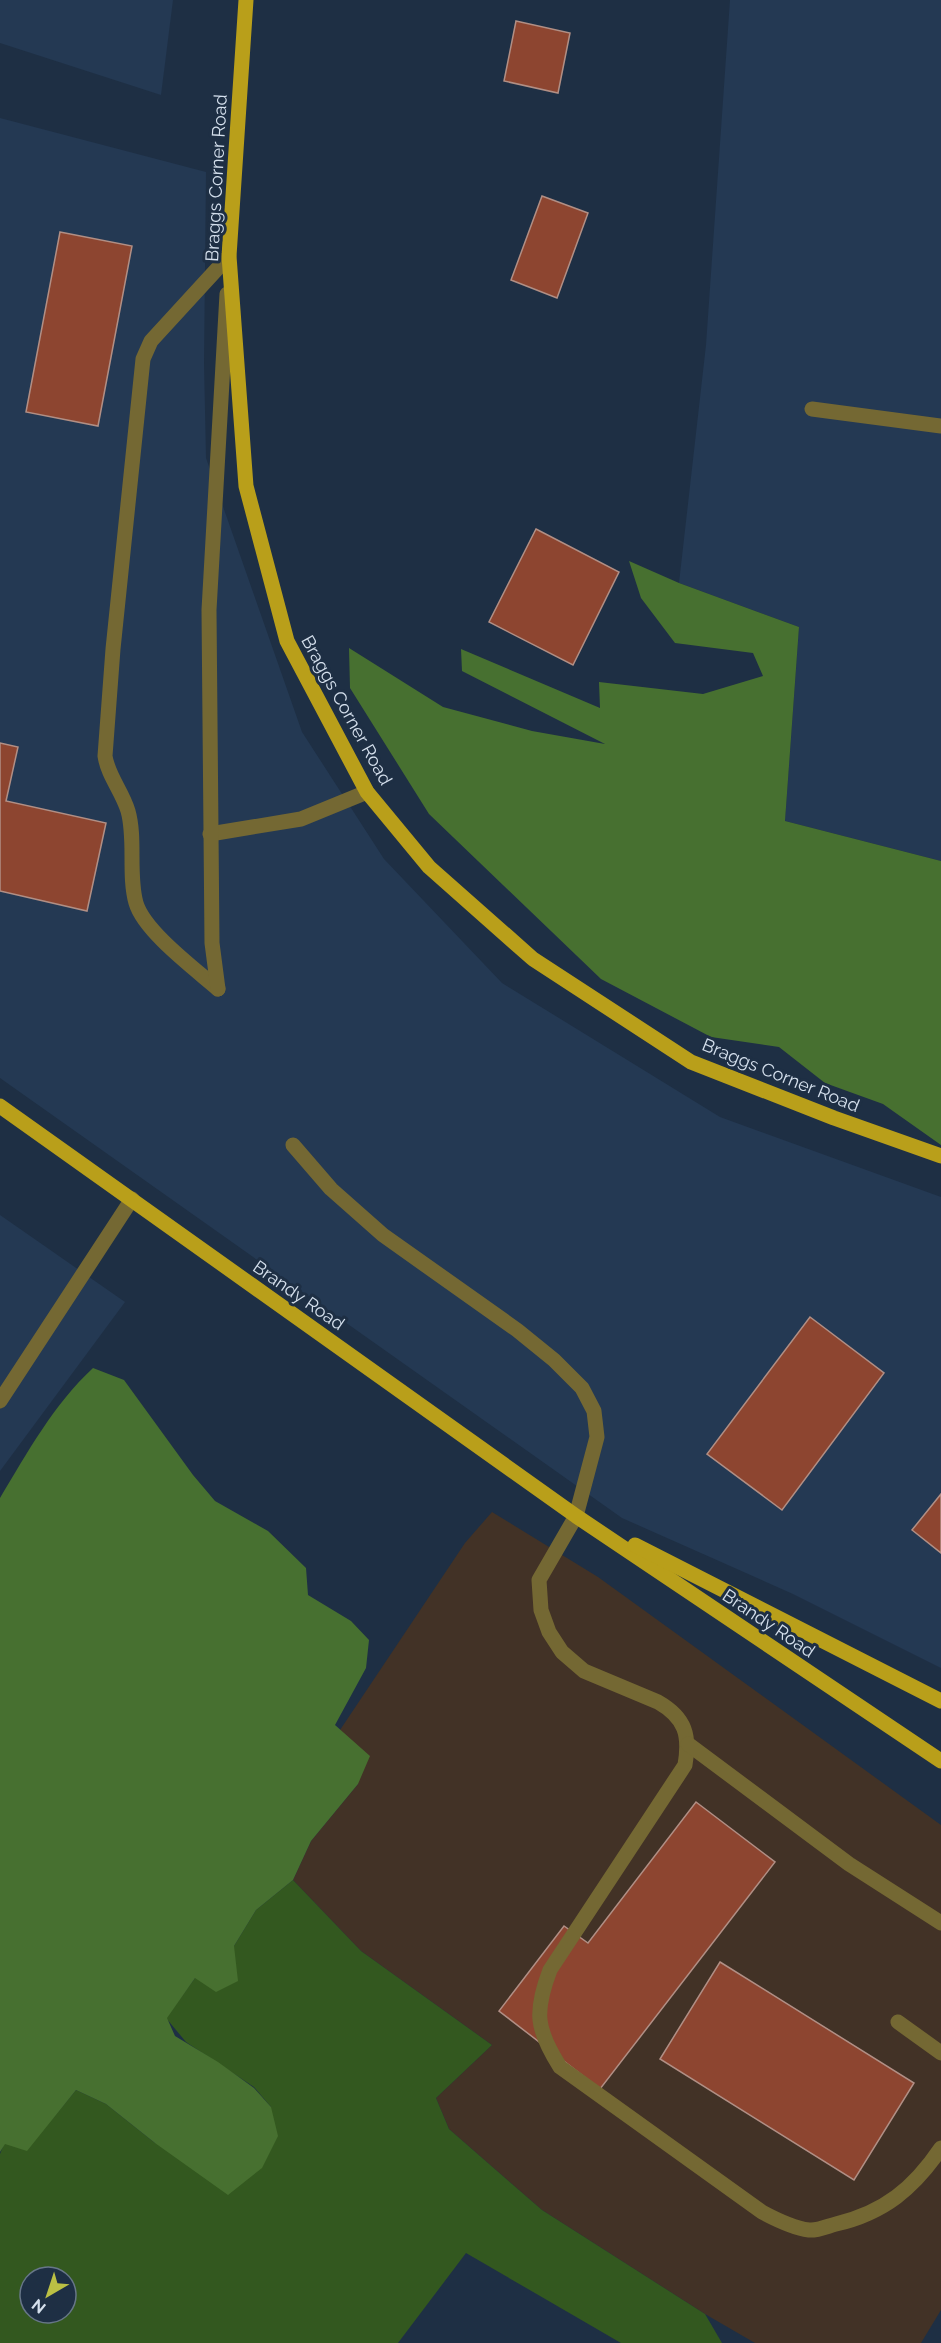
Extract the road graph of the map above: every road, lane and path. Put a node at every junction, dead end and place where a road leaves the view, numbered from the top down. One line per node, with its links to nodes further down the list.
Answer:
1 (246, 0): 2 (main road, Braggs Corner Road)
2 (229, 256): 5 (main road, Braggs Corner Road); 6 (lane); 6 (lane)
3 (812, 409): 4 (lane)
4 (941, 426)
5 (367, 792): 6 (lane); 9 (main road, Braggs Corner Road)
6 (210, 834)
7 (0, 1106): 10 (main road, Brandy Road)
8 (293, 1145): 12 (lane)
9 (941, 1156)
10 (132, 1200): 11 (lane); 12 (main road, Brandy Road)
11 (0, 1401)
12 (576, 1516): 13 (main road, Brandy Road); 14 (lane); 15 (main road, Brandy Road)
13 (941, 1701)
14 (688, 1744): 16 (lane); 19 (lane)
15 (941, 1761)
16 (941, 1923)
17 (898, 2022): 18 (lane)
18 (941, 2053)
19 (941, 2148)

